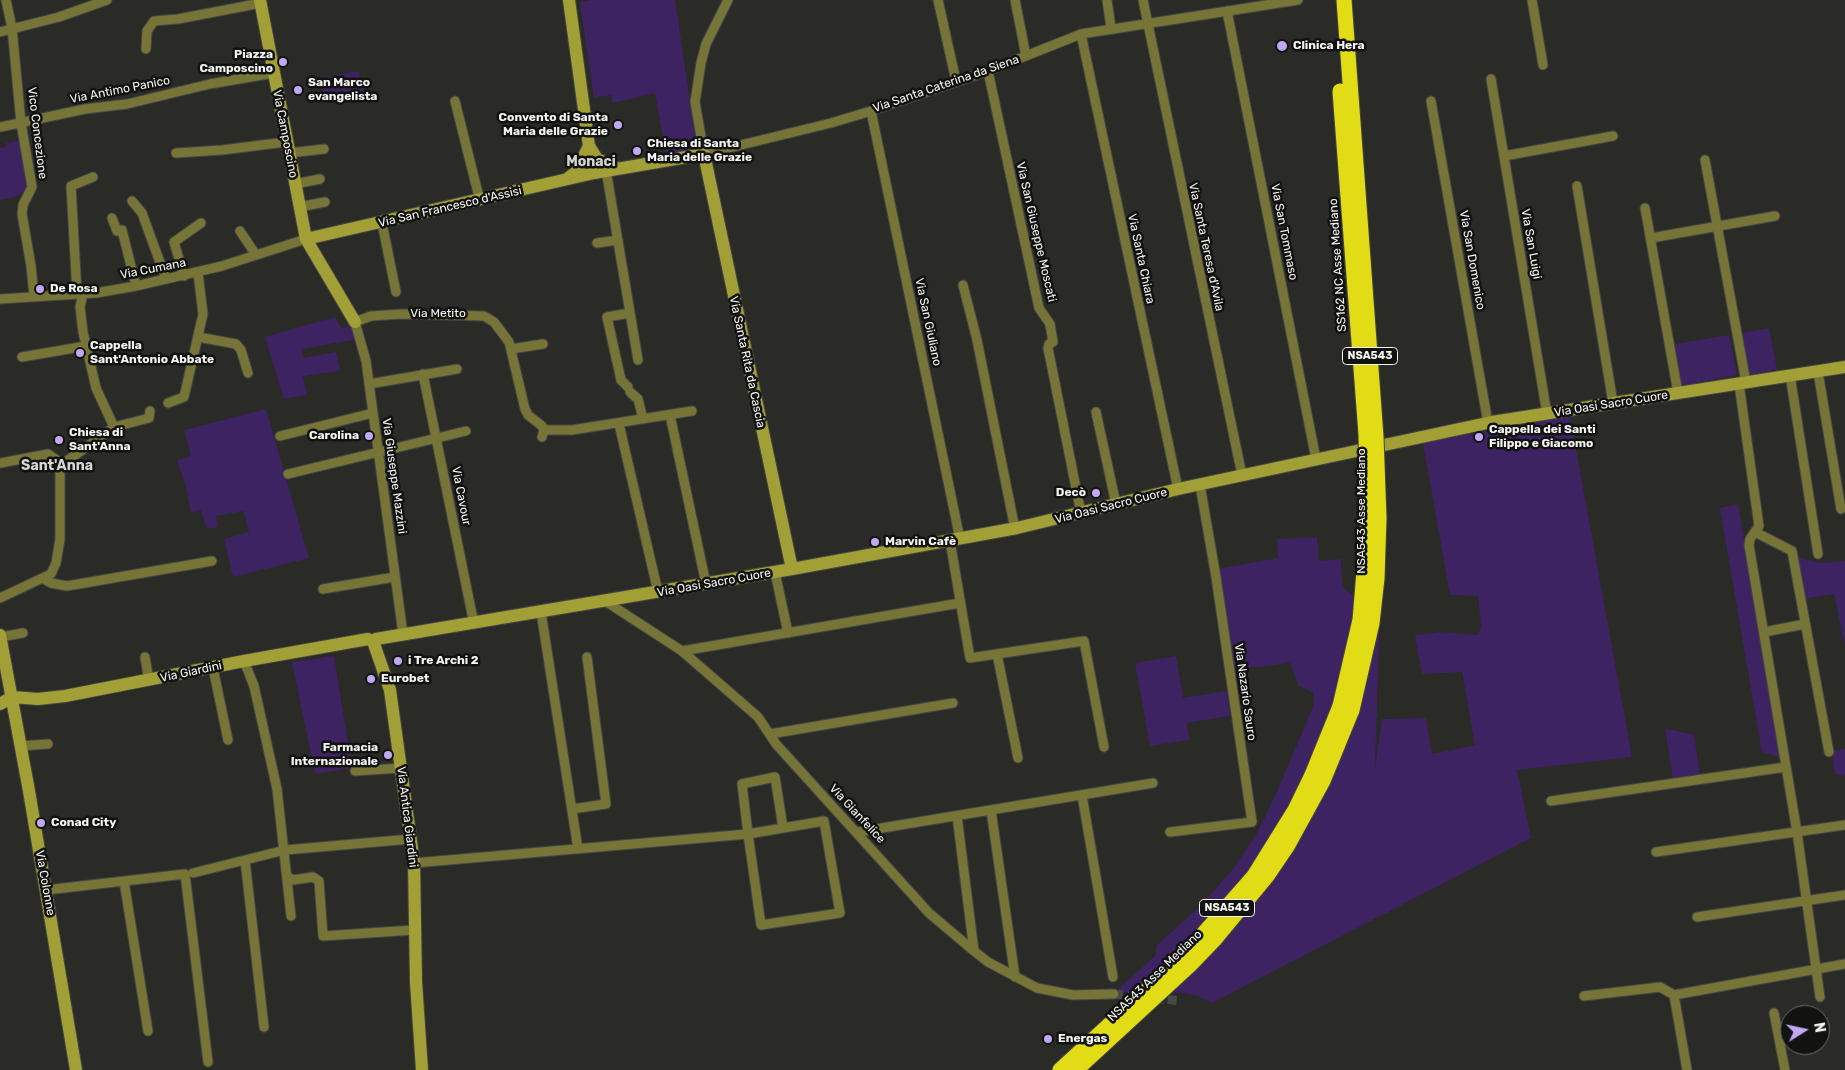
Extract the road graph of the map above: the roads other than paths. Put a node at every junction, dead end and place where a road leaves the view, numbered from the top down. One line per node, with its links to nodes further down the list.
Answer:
1 (6, 0): 16 (street, Vico Concezione)
2 (107, 0): 16 (street)
3 (569, 0): 35 (street)
4 (728, 0): 37 (street)
5 (938, 0): 26 (street)
6 (1015, 0): 21 (street)
7 (1107, 0): 17 (street)
8 (1143, 0): 15 (street, Via Santa Teresa d'Avila)
9 (1298, 0): 14 (street, Via Santa Caterina da Siena)
10 (1334, 0): 149 (highway, SS162 NC Asse Mediano, bridge)
11 (1344, 0): 149 (highway, NSA543 Asse Mediano / NSA543, bridge)
12 (1532, 0): 22 (street)
13 (260, 1): 20 (street); 24 (street, Via Camposcino)
14 (1227, 11): 15 (street, Via Santa Caterina da Siena); 104 (street, Via San Tommaso)
15 (1147, 23): 17 (street, Via Santa Caterina da Siena); 108 (street, Via Santa Teresa d'Avila)
16 (12, 28): 18 (street); 30 (street, Vico Concezione)
17 (1111, 28): 19 (street, Via Santa Caterina da Siena)
18 (0, 32)
19 (1081, 34): 21 (street, Via Santa Caterina da Siena); 110 (street, Via Santa Chiara)
20 (146, 49)
21 (1026, 56): 23 (street, Via Santa Caterina da Siena)
22 (1543, 65)
23 (988, 71): 26 (street, Via Santa Caterina da Siena); 113 (street, Via San Giuseppe Moscati)
24 (274, 73): 30 (street, Via Antimo Panico); 33 (street, Via Camposcino)
25 (1491, 79): 38 (street, Via San Luigi)
26 (956, 81): 29 (street, Via Santa Caterina da Siena)
27 (455, 101): 46 (street)
28 (1430, 101): 97 (street, Via San Domenico)
29 (871, 111): 37 (street, Via Santa Caterina da Siena); 116 (street, Via San Giuliano)
30 (21, 123): 31 (street, Via Antimo Panico); 69 (street, Vico Concezione)
31 (0, 128)
32 (1614, 136): 38 (street)
33 (288, 147): 34 (street); 36 (street); 44 (street, Via Camposcino)
34 (324, 148)
35 (589, 152): 40 (street); 40 (street); 43 (street)
36 (176, 153)
37 (704, 154): 40 (street, Via Santa Caterina da Siena); 119 (street, Via Santa Rita da Cascia)
38 (1504, 156): 94 (street, Via San Luigi)
39 (1705, 160): 55 (street)
40 (606, 170): 43 (street, Via San Francesco d'Assisi); 59 (street)
41 (93, 177): 68 (street)
42 (320, 179): 44 (street)
43 (567, 179): 46 (street, Via San Francesco d'Assisi)
44 (295, 184): 49 (street, Via Camposcino)
45 (1577, 186): 89 (street)
46 (480, 200): 53 (street, Via San Francesco d'Assisi)
47 (132, 201): 64 (street)
48 (325, 202): 49 (street)
49 (300, 208): 58 (street, Via Camposcino)
50 (1645, 208): 57 (street)
51 (1775, 216): 55 (street)
52 (112, 218): 66 (street)
53 (382, 223): 58 (street, Via San Francesco d'Assisi); 67 (street)
54 (201, 224): 63 (street)
55 (1717, 226): 57 (street); 85 (street)
56 (240, 231): 61 (street)
57 (1651, 238): 87 (street)
58 (306, 239): 61 (street, Via Cumana); 72 (street)
59 (618, 240): 60 (street); 71 (street)
60 (597, 243)
61 (256, 255): 62 (street, Via Cumana)
62 (198, 273): 63 (street, Via Cumana); 73 (street)
63 (184, 276): 64 (street, Via Cumana)
64 (166, 279): 66 (street, Via Cumana)
65 (963, 285): 114 (street)
66 (136, 286): 68 (street, Via Cumana)
67 (396, 292)
68 (80, 294): 69 (street, Via Cumana); 75 (street)
69 (34, 296): 70 (street, Via Cumana)
70 (0, 298)
71 (630, 313): 78 (street); 96 (street)
72 (355, 322): 76 (street, Via Metito); 86 (street, Via Giuseppe Mazzini)
73 (198, 337): 82 (street); 88 (street)
74 (543, 344): 76 (street)
75 (86, 346): 77 (street); 99 (street)
76 (511, 349): 98 (street, Via Metito)
77 (22, 357)
78 (638, 360)
79 (1845, 367): 81 (street, Via Oasi Sacro Cuore)
80 (457, 369): 83 (street)
81 (1818, 372): 84 (street, Via Oasi Sacro Cuore); 112 (street)
82 (248, 373)
83 (423, 374): 86 (street); 102 (street, Via Cavour)
84 (1790, 376): 85 (street, Via Oasi Sacro Cuore); 117 (street)
85 (1742, 383): 87 (street, Via Oasi Sacro Cuore); 115 (street)
86 (369, 384): 93 (street, Via Giuseppe Mazzini)
87 (1678, 393): 89 (street, Via Oasi Sacro Cuore)
88 (168, 403)
89 (1613, 403): 94 (street, Via Oasi Sacro Cuore)
90 (150, 411): 99 (street)
91 (692, 411): 95 (street, Via Metito)
92 (1096, 412): 111 (street)
93 (373, 413): 101 (street); 103 (street, Via Giuseppe Mazzini)
94 (1547, 414): 97 (street, Via Oasi Sacro Cuore)
95 (670, 415): 96 (street, Via Metito); 123 (street)
96 (643, 419): 98 (street, Via Metito)
97 (1488, 423): 104 (street, Via Oasi Sacro Cuore)
98 (618, 424): 125 (street)
99 (114, 427): 106 (street)
100 (466, 431): 102 (street)
101 (280, 436)
102 (436, 437): 103 (street); 130 (street, Via Cavour)
103 (378, 451): 107 (street); 121 (street, Via Giuseppe Mazzini)
104 (1316, 459): 108 (street, Via Oasi Sacro Cuore)
105 (0, 463): 106 (street)
106 (64, 464): 122 (street)
107 (288, 474)
108 (1242, 476): 109 (street, Via Oasi Sacro Cuore)
109 (1200, 485): 110 (street, Via Oasi Sacro Cuore); 169 (street, Via Nazario Sauro)
110 (1178, 490): 111 (street, Via Oasi Sacro Cuore)
111 (1116, 504): 113 (street, Via Oasi Sacro Cuore)
112 (1841, 509)
113 (1081, 513): 114 (street, Via Oasi Sacro Cuore)
114 (1015, 529): 116 (street, Via Oasi Sacro Cuore)
115 (1755, 532): 131 (street); 132 (street)
116 (955, 540): 119 (street, Via Oasi Sacro Cuore); 128 (street, Via San Giuliano)
117 (1818, 554)
118 (212, 561): 122 (street)
119 (792, 569): 120 (street, Via Oasi Sacro Cuore)
120 (775, 572): 123 (street, Via Oasi Sacro Cuore); 134 (street)
121 (396, 577): 124 (street); 135 (street, Via Giuseppe Mazzini)
122 (44, 579): 126 (street)
123 (706, 584): 125 (street, Via Oasi Sacro Cuore)
124 (323, 589)
125 (658, 592): 127 (street, Via Oasi Sacro Cuore)
126 (0, 598)
127 (605, 601): 129 (street, Via Oasi Sacro Cuore); 138 (street, Via Gianfelice)
128 (960, 603): 134 (street); 139 (street, Via San Giuliano)
129 (541, 612): 130 (street, Via Oasi Sacro Cuore); 163 (street)
130 (474, 624): 135 (street, Via Oasi Sacro Cuore)
131 (1806, 624): 132 (street); 155 (street)
132 (1764, 632): 157 (street)
133 (23, 633): 136 (street)
134 (788, 633): 138 (street)
135 (403, 634): 137 (street, Via Oasi Sacro Cuore)
136 (0, 636): 145 (street, Via Colonne)
137 (373, 641): 142 (street, Via Giardini); 158 (street, Via Antica Giardini)
138 (682, 652): 150 (street, Via Gianfelice)
139 (997, 654): 154 (street); 156 (street)
140 (145, 657): 144 (street)
141 (587, 657): 163 (street)
142 (244, 660): 143 (street, Via Giardini); 174 (street)
143 (212, 668): 144 (street, Via Giardini); 151 (street)
144 (149, 680): 146 (street, Via Giardini)
145 (4, 682): 146 (street, Via Colonne)
146 (12, 697): 148 (street); 153 (street, Via Colonne)
147 (953, 703): 150 (street)
148 (0, 704)
149 (1346, 708): 197 (highway, NSA543 Asse Mediano / NSA543); 207 (highway, NSA543 Asse Mediano / NSA543)
150 (770, 734): 168 (street, Via Gianfelice)
151 (228, 740)
152 (48, 744): 153 (street)
153 (21, 746): 181 (street, Via Colonne)
154 (1104, 747)
155 (1829, 752)
156 (1018, 758)
157 (1786, 767): 162 (street); 170 (street)
158 (401, 768): 159 (street); 172 (street, Via Antica Giardini)
159 (355, 771)
160 (1153, 783): 161 (street)
161 (1082, 795): 164 (street); 190 (street)
162 (1551, 801)
163 (572, 809): 173 (street)
164 (991, 810): 165 (street); 191 (street)
165 (957, 816): 168 (street); 187 (street)
166 (1845, 825): 170 (street)
167 (783, 828): 171 (street); 171 (street); 171 (street)
168 (858, 832): 187 (street, Via Gianfelice)
169 (1170, 832)
170 (1797, 832): 175 (street); 183 (street)
171 (748, 834): 173 (street)
172 (411, 839): 174 (street); 177 (street, Via Antica Giardini)
173 (578, 848): 177 (street)
174 (285, 850): 176 (street); 179 (street)
175 (1656, 852)
176 (245, 860): 178 (street); 198 (street)
177 (414, 862): 186 (street, Via Antica Giardini)
178 (189, 873): 180 (street); 202 (street)
179 (287, 876): 184 (street); 186 (street)
180 (124, 881): 181 (street); 199 (street)
181 (46, 890): 203 (street, Via Colonne)
182 (1845, 895): 183 (street)
183 (1807, 901): 185 (street); 189 (street)
184 (291, 916)
185 (1697, 917)
186 (414, 930): 201 (street, Via Antica Giardini)
187 (974, 951): 191 (street, Via Gianfelice)
188 (1845, 964): 189 (street)
189 (1817, 970): 193 (street); 195 (street)
190 (1113, 976)
191 (1015, 977): 192 (street, Via Gianfelice)
192 (1114, 994)
193 (1674, 995): 194 (street); 208 (street)
194 (1584, 996)
195 (1820, 997)
196 (1774, 1013): 209 (street)
197 (1114, 1021): 200 (highway); 206 (highway, NSA543 Asse Mediano / NSA543)
198 (264, 1027)
199 (148, 1031)
200 (1084, 1032)
201 (421, 1054): 204 (street, Via Antica Giardini); 205 (street)
202 (208, 1062)
203 (76, 1070)
204 (422, 1070)
205 (433, 1070)
206 (1060, 1070)
207 (1076, 1070)
208 (1687, 1070)
209 (1785, 1070)

